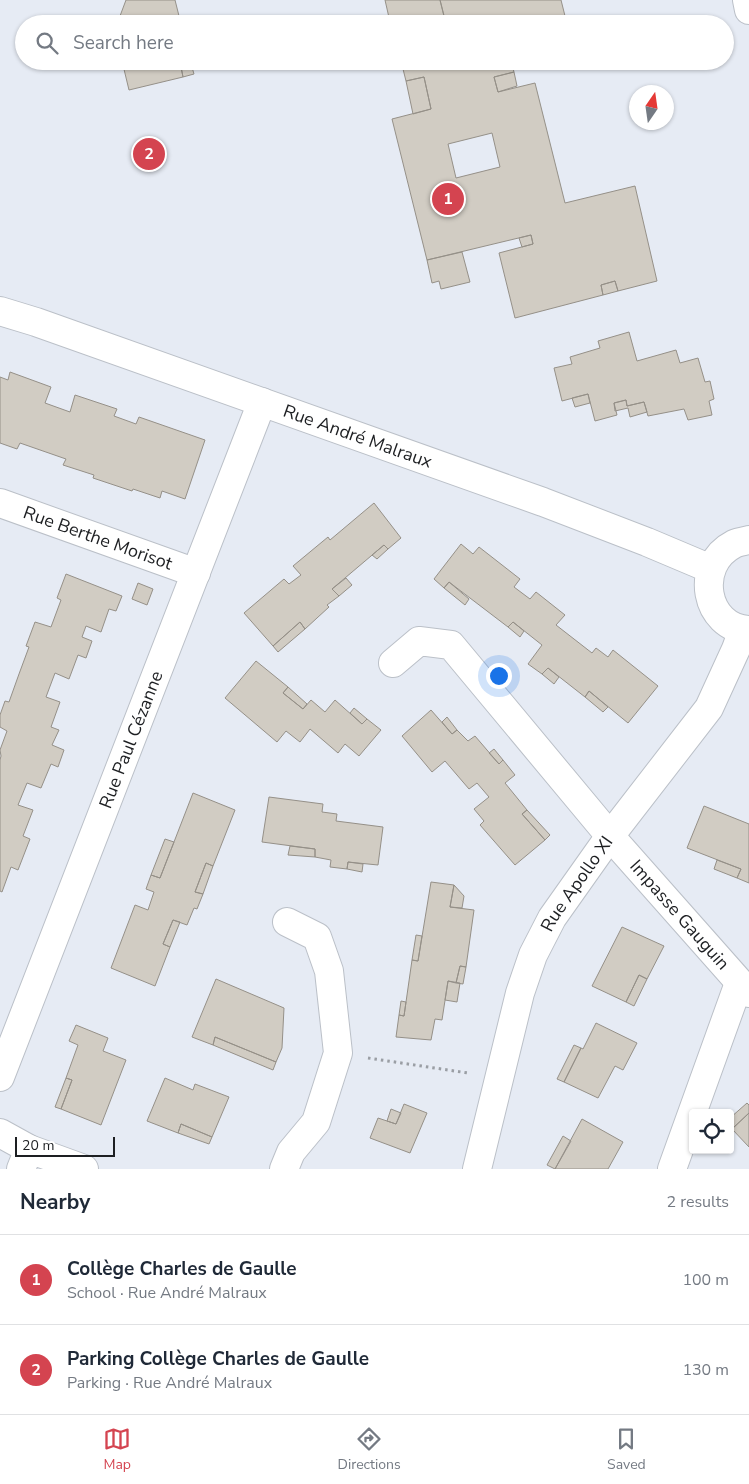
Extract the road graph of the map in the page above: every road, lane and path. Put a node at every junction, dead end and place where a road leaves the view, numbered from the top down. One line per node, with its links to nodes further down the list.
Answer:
1 (747, 0): 2 (street)
2 (749, 10)
3 (0, 311): 4 (street, Rue André Malraux)
4 (262, 402): 7 (street, Rue André Malraux); 8 (street, Rue Paul Cézanne)
5 (0, 503): 8 (street, Rue Berthe Morisot)
6 (749, 540): 7 (street)
7 (711, 569): 9 (street)
8 (196, 573): 15 (street, Rue Paul Cézanne)
9 (746, 630): 11 (street, Rue Apollo XI)
10 (393, 663): 11 (street, Impasse Gauguin)
11 (610, 836): 13 (street, Impasse Gauguin); 16 (street, Rue Apollo XI)
12 (287, 922): 14 (street)
13 (744, 988): 22 (street)
14 (338, 1053): 16 (path); 20 (street)
15 (0, 1077)
16 (499, 1078): 21 (street, Rue Apollo XI)
17 (0, 1133): 18 (street)
18 (25, 1159): 19 (street)
19 (84, 1169)
20 (284, 1169)
21 (478, 1169)
22 (672, 1169)

